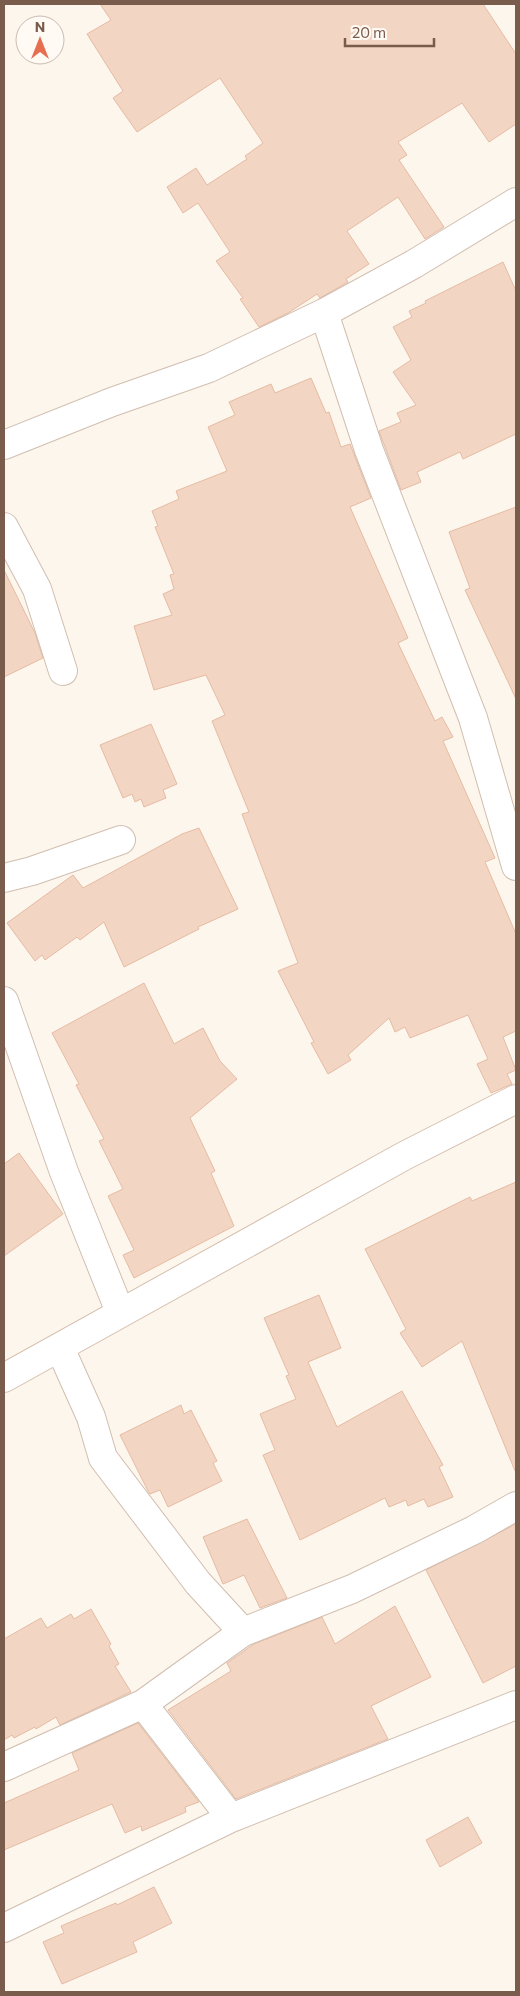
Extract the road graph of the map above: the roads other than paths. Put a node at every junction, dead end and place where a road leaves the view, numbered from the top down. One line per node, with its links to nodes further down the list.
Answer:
1 (516, 205): 2 (street)
2 (324, 313): 3 (street); 7 (street)
3 (4, 445)
4 (4, 527): 5 (street)
5 (63, 671)
6 (121, 840): 8 (street)
7 (516, 866)
8 (4, 878)
9 (4, 1001): 11 (street)
10 (516, 1099): 11 (street)
11 (120, 1312): 12 (street)
12 (60, 1348): 13 (street); 15 (street)
13 (4, 1378)
14 (516, 1506): 15 (street)
15 (243, 1632): 16 (street)
16 (143, 1704): 18 (street); 19 (street)
17 (516, 1705): 19 (street)
18 (4, 1767)
19 (231, 1818): 20 (street)
20 (4, 1928)

